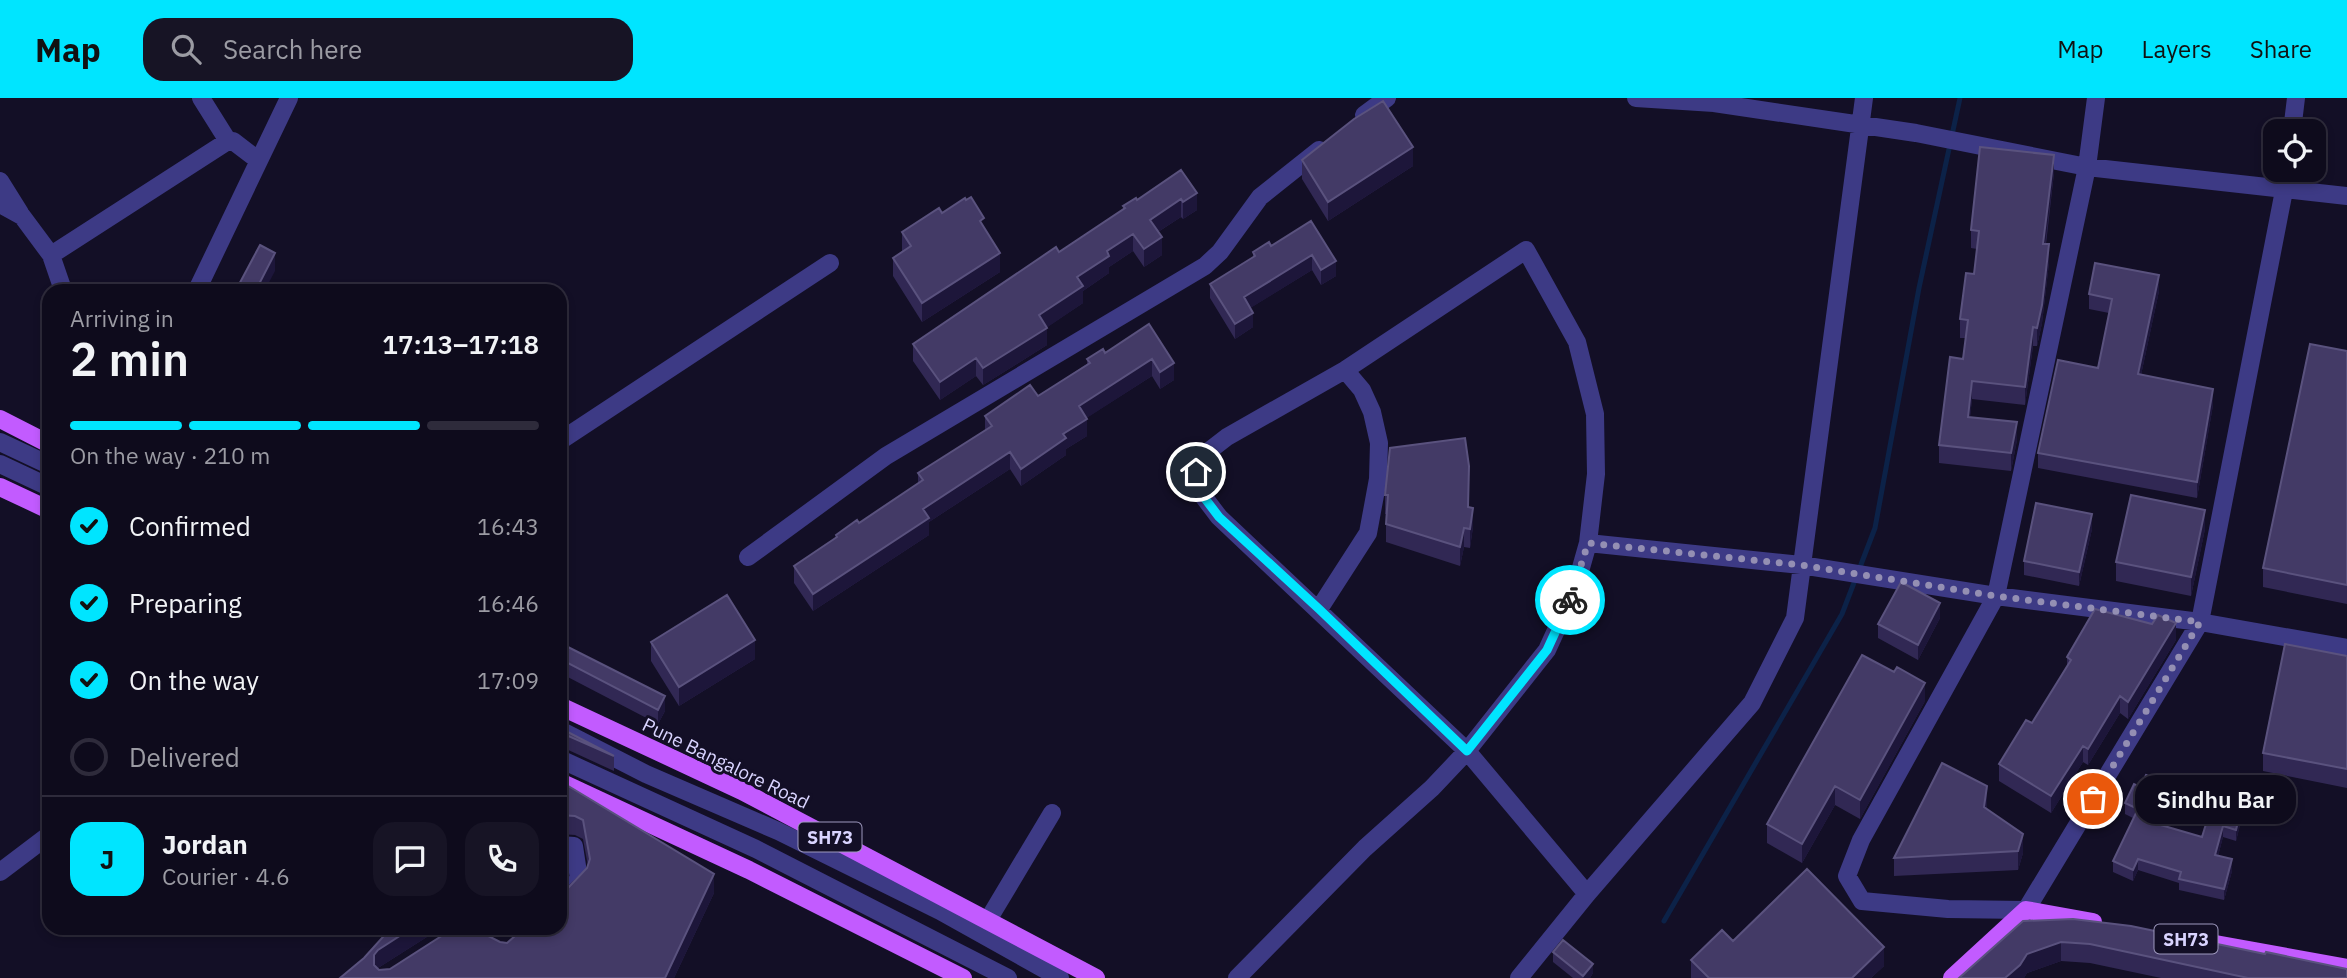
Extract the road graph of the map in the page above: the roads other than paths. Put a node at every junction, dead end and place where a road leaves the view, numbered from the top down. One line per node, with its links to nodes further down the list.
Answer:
1 (201, 98): 13 (street)
2 (289, 98): 14 (street)
3 (1387, 98): 10 (street)
4 (1636, 98): 8 (street)
5 (1864, 98): 11 (street)
6 (2096, 98): 15 (street)
7 (2296, 98): 9 (street)
8 (1715, 101): 11 (street)
9 (2293, 119)
10 (1355, 122)
11 (1860, 125): 15 (street); 38 (street)
12 (1334, 139): 37 (street)
13 (228, 141): 14 (street); 22 (street)
14 (258, 160): 25 (street)
15 (2087, 167): 18 (street); 39 (street)
16 (0, 181): 21 (street)
17 (2287, 182): 18 (street)
18 (2286, 191): 19 (street); 41 (street)
19 (2347, 196)
20 (0, 204): 21 (street)
21 (22, 216): 22 (street)
22 (51, 256): 24 (street)
23 (830, 262): 28 (street)
24 (61, 284)
25 (200, 284)
26 (1345, 370): 36 (street); 40 (street); 40 (street)
27 (0, 419): 29 (main road)
28 (567, 436)
29 (42, 437)
30 (0, 442): 31 (street)
31 (42, 463)
32 (0, 464): 33 (street)
33 (42, 484)
34 (0, 487): 35 (main road)
35 (42, 507)
36 (1588, 543): 38 (street); 45 (street)
37 (748, 557)
38 (1801, 565): 39 (street); 53 (street)
39 (1996, 596): 41 (street); 54 (street)
40 (1319, 609): 45 (street)
41 (2200, 622): 42 (street); 54 (street)
42 (2347, 648)
43 (567, 709): 55 (main road, Pune Bangalore Road / SH73)
44 (567, 734): 61 (street)
45 (1467, 751): 53 (street); 63 (street)
46 (567, 762): 60 (street)
47 (567, 785): 59 (main road)
48 (1052, 813): 55 (street)
49 (42, 840): 51 (street)
50 (567, 846): 52 (street)
51 (0, 872)
52 (567, 891)
53 (1587, 894): 64 (street)
54 (2026, 911): 56 (main road); 65 (main road)
55 (988, 920): 62 (main road, Pune Bangalore Road / SH73)
56 (2106, 925)
57 (2186, 939): 58 (main road, SH73)
58 (2347, 968)
59 (951, 976)
60 (1008, 978)
61 (1060, 978)
62 (1096, 978)
63 (1237, 978)
64 (1519, 978)
65 (1952, 978)

